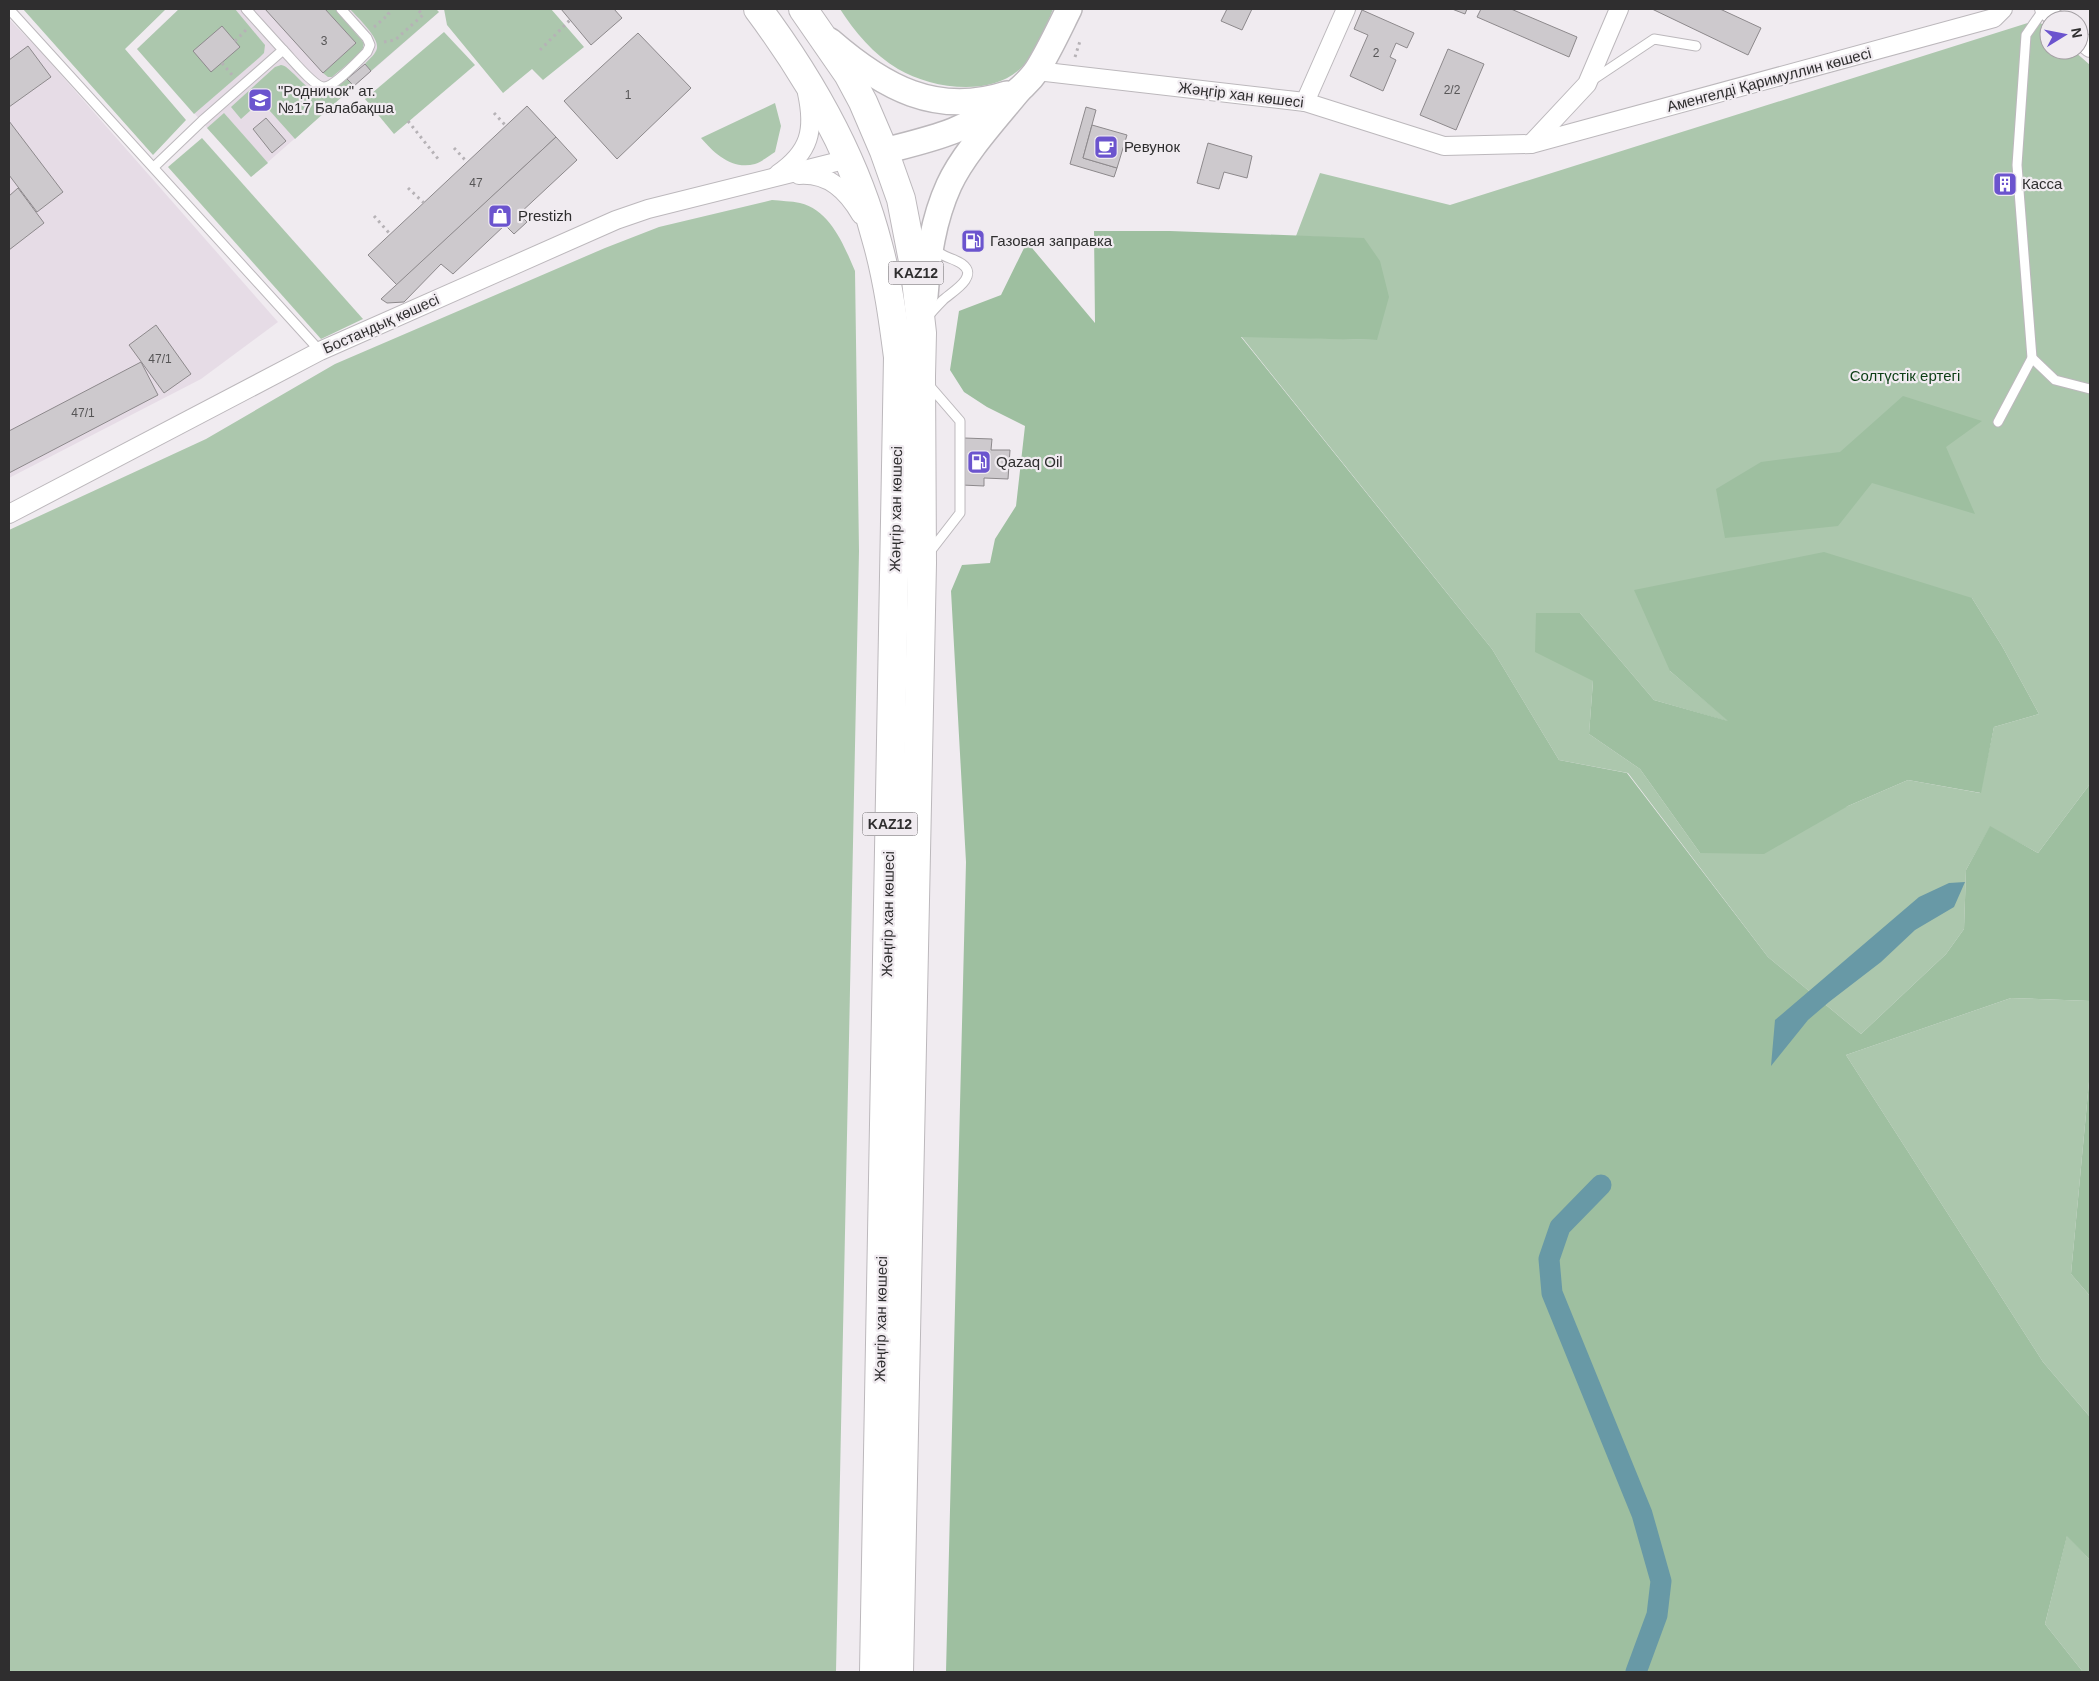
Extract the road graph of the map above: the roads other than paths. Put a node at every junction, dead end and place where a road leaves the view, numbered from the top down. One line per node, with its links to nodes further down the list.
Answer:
1 (9, 9): 21 (lane)
2 (246, 9): 12 (lane)
3 (341, 9): 12 (lane)
4 (758, 9): 13 (main road, Жәңгір хан көшесі / KAZ12)
5 (1069, 9): 14 (main road)
6 (1346, 9): 17 (street)
7 (1619, 9): 15 (street)
8 (2003, 9): 18 (street, Аменгелді Қаримуллин көшесі)
9 (809, 17): 16 (main road); 19 (main road, Жәңгір хан көшесі / KAZ12)
10 (2039, 22): 27 (lane)
11 (1696, 46): 15 (lane)
12 (284, 50): 21 (lane)
13 (792, 55): 20 (main road, Жәңгір хан көшесі / KAZ12); 22 (street)
14 (1037, 70): 16 (main road); 17 (street, Жәңгір хан көшесі)
15 (1587, 84): 18 (street)
16 (1019, 90): 19 (main road); 23 (main road)
17 (1305, 102): 18 (street, Жәңгір хан көшесі)
18 (1531, 144)
19 (884, 150): 20 (main road); 25 (main road, Жәңгір хан көшесі / KAZ12)
20 (848, 160): 22 (street); 24 (main road, Жәңгір хан көшесі / KAZ12)
21 (154, 167): 26 (lane)
22 (771, 178): 24 (street); 26 (street, Бостандық көшесі)
23 (933, 232): 25 (main road); 25 (lane)
24 (878, 244): 33 (main road, Жәңгір хан көшесі / KAZ12)
25 (922, 332): 28 (main road, Жәңгір хан көшесі / KAZ12)
26 (320, 351): 31 (street, Бостандық көшесі)
27 (2032, 358): 29 (lane); 30 (lane)
28 (921, 376): 32 (main road, Жәңгір хан көшесі / KAZ12); 32 (lane)
29 (2090, 388)
30 (1998, 422)
31 (9, 514)
32 (922, 563): 34 (main road, Жәңгір хан көшесі / KAZ12)
33 (874, 1672)
34 (899, 1672)

